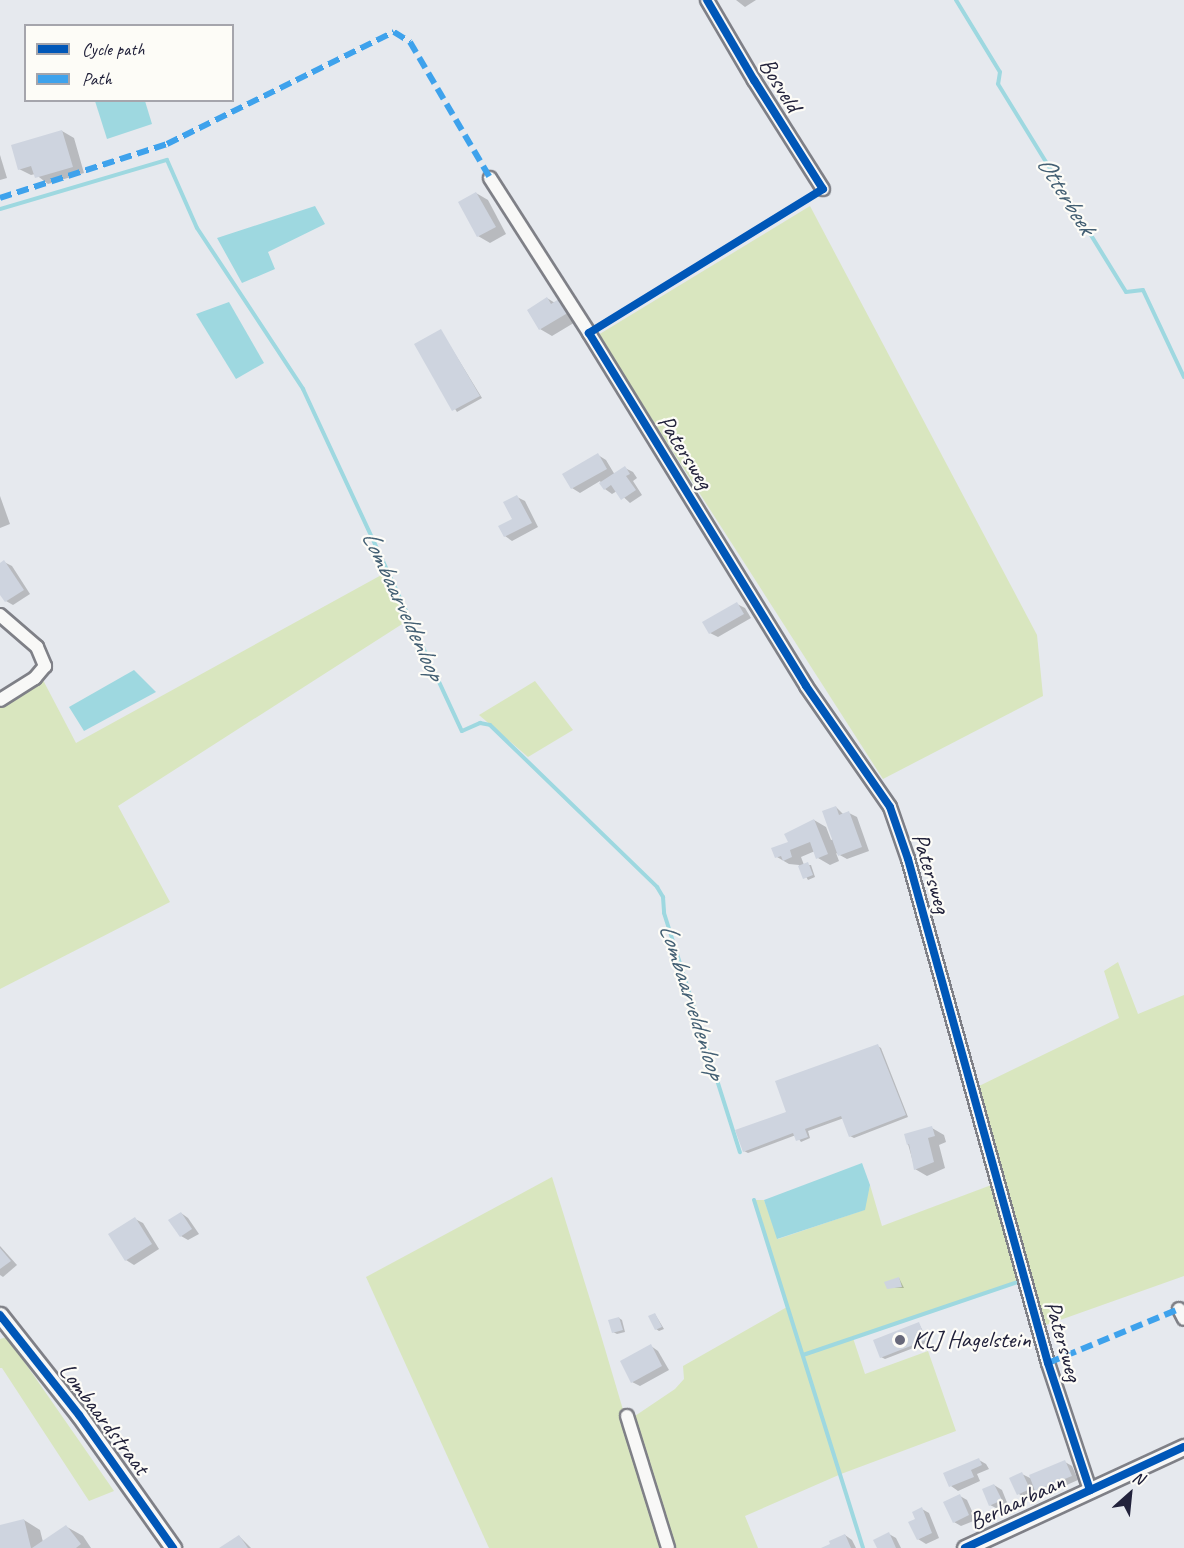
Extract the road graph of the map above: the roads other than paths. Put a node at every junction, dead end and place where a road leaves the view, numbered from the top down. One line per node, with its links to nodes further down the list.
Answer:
1 (707, 0): 3 (street, Bosveld)
2 (490, 178): 9 (street, Patersweg)
3 (823, 189)
4 (0, 615): 5 (street)
5 (0, 700)
6 (0, 1315): 10 (street, Lombaardstraat)
7 (627, 1416): 11 (street)
8 (1184, 1447): 9 (street, Berlaarbaan)
9 (1090, 1490): 12 (street, Berlaarbaan)
10 (173, 1548)
11 (668, 1548)
12 (965, 1548)

